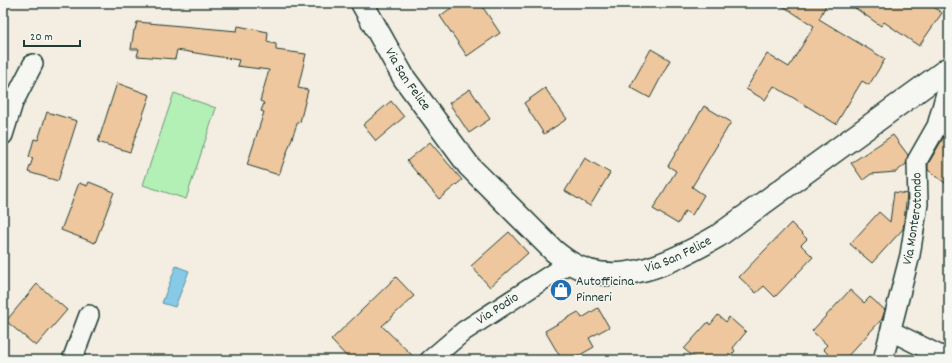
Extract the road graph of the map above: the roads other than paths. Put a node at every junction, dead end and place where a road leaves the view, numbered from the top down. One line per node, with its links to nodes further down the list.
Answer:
1 (362, 3): 7 (street, Via San Felice)
2 (34, 64): 6 (street)
3 (949, 68): 7 (street, Via San Felice)
4 (949, 82): 5 (street, Via Monterotondo)
5 (943, 130): 9 (street, Via Monterotondo)
6 (3, 135)
7 (569, 263): 11 (street, Via Podio)
8 (89, 315): 10 (street)
9 (891, 331): 12 (street, Via Monterotondo); 13 (street)
10 (72, 360)
11 (430, 360)
12 (883, 360)
13 (949, 360)

